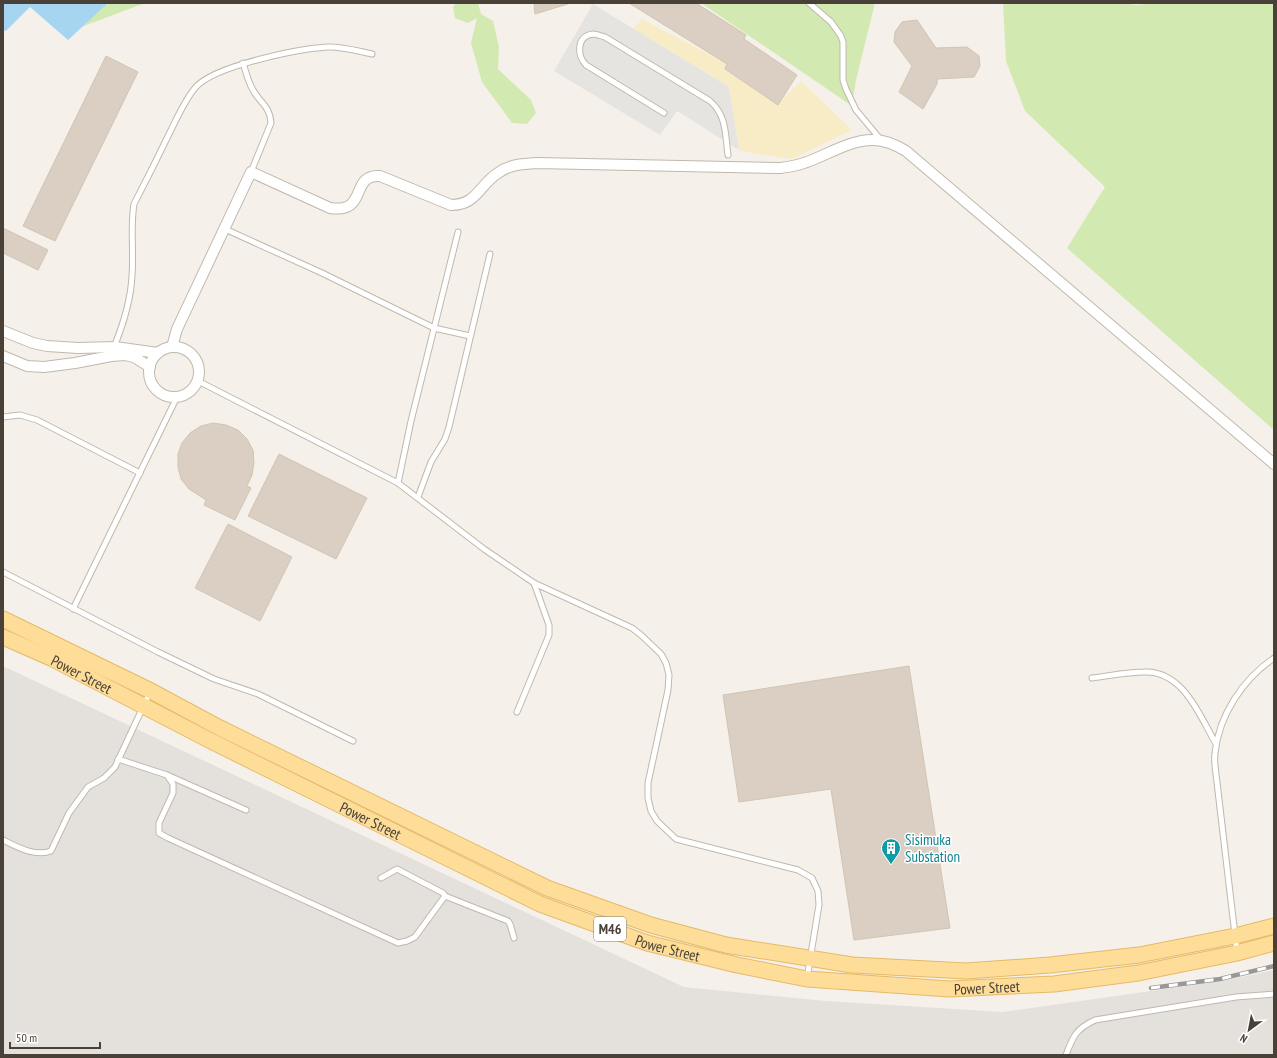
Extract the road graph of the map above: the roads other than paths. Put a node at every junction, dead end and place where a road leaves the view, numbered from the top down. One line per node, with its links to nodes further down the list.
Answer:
1 (809, 3): 5 (lane)
2 (372, 54): 3 (lane)
3 (243, 63): 7 (lane); 15 (lane)
4 (664, 113): 6 (lane)
5 (882, 141): 7 (street); 22 (street)
6 (728, 155)
7 (251, 172): 8 (street)
8 (225, 229): 11 (lane); 14 (street)
9 (458, 232): 11 (lane)
10 (490, 254): 13 (lane)
11 (434, 328): 13 (lane); 24 (lane)
12 (3, 331): 15 (street)
13 (470, 336): 25 (lane)
14 (172, 347): 16 (street); 19 (street)
15 (113, 351): 16 (street); 17 (street); 18 (street)
16 (158, 353): 18 (street)
17 (3, 356)
18 (150, 366): 20 (street)
19 (198, 381): 20 (street); 24 (lane)
20 (177, 397): 23 (lane)
21 (3, 417): 23 (lane)
22 (1274, 464)
23 (140, 473): 28 (lane)
24 (398, 482): 25 (lane)
25 (418, 497): 27 (lane)
26 (3, 572): 28 (lane)
27 (534, 583): 37 (lane); 56 (lane)
28 (73, 609): 38 (lane)
29 (3, 619): 35 (main road, Power Street / M46)
30 (3, 637): 32 (main road, Power Street / M46)
31 (3, 644): 32 (main road)
32 (53, 658): 36 (main road, Power Street / M46)
33 (1274, 658): 39 (lane)
34 (1092, 678): 39 (lane)
35 (151, 691): 36 (lane); 42 (main road, Power Street / M46)
36 (144, 705): 40 (lane); 44 (main road, Power Street / M46)
37 (517, 712)
38 (353, 741)
39 (1216, 744): 50 (lane)
40 (118, 759): 41 (lane); 45 (lane)
41 (166, 775): 43 (lane); 47 (lane)
42 (359, 796): 44 (main road); 48 (main road, Power Street / M46)
43 (246, 810)
44 (352, 811): 52 (main road, Power Street / M46)
45 (3, 840)
46 (381, 878): 47 (lane)
47 (445, 896): 51 (lane)
48 (651, 925): 52 (main road); 56 (main road, Power Street / M46)
49 (1274, 926): 50 (main road, Power Street / M46)
50 (1235, 936): 54 (lane); 55 (main road, Power Street / M46)
51 (514, 938)
52 (647, 943): 58 (main road, Power Street / M46)
53 (1274, 943): 54 (main road, Power Street / M46)
54 (1237, 953): 57 (main road, Power Street / M46)
55 (1139, 955): 56 (main road, Power Street / M46); 57 (main road)
56 (810, 959): 58 (lane)
57 (1138, 973): 58 (main road, Power Street / M46)
58 (807, 979)
59 (1274, 994): 60 (lane)
60 (1066, 1055)

